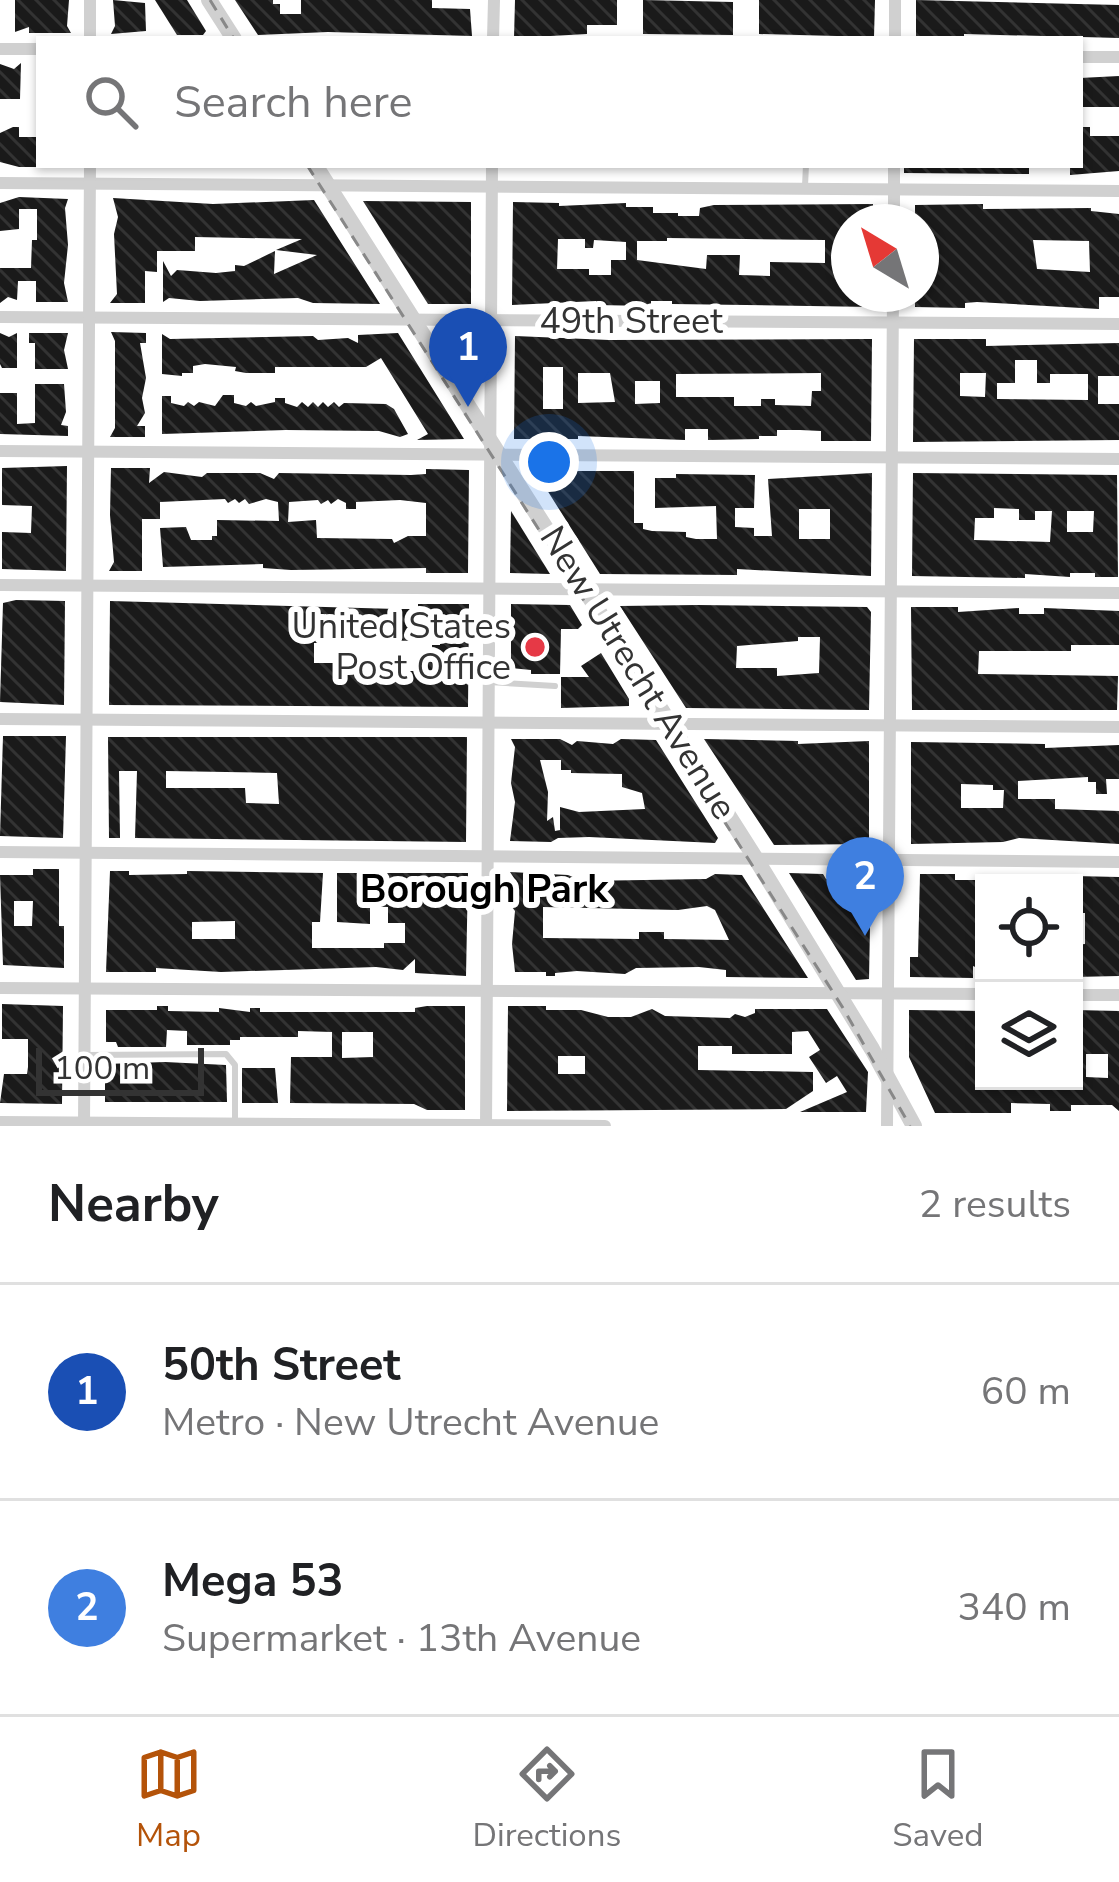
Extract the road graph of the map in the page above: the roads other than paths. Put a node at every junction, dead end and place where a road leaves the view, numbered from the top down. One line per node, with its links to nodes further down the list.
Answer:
1 (90, 0): 5 (street)
2 (209, 0): 6 (street)
3 (494, 0): 7 (street)
4 (895, 0): 8 (street)
5 (90, 36)
6 (232, 36)
7 (494, 36)
8 (895, 36)
9 (0, 49): 10 (street)
10 (36, 49)
11 (1083, 57): 12 (street)
12 (1119, 57)
13 (90, 168): 19 (street)
14 (317, 168): 20 (street, New Utrecht Avenue)
15 (492, 168): 21 (street)
16 (806, 168): 22 (lane)
17 (894, 168): 23 (street)
18 (0, 183): 19 (street)
19 (90, 184): 20 (street); 27 (street)
20 (328, 185): 21 (street); 29 (street, New Utrecht Avenue)
21 (492, 187): 22 (street); 30 (street)
22 (805, 189): 23 (street)
23 (894, 190): 24 (street); 25 (street)
24 (1119, 191)
25 (894, 204)
26 (893, 312): 31 (street)
27 (88, 316): 28 (street, 49th Street); 29 (street, 49th Street); 35 (street)
28 (0, 317)
29 (415, 319): 30 (street, 49th Street); 33 (street, New Utrecht Avenue)
30 (492, 320): 31 (street, 49th Street); 33 (street)
31 (893, 323): 32 (street, 49th Street); 36 (street)
32 (1119, 324)
33 (495, 450): 35 (street); 36 (street); 40 (street); 41 (street, New Utrecht Avenue)
34 (0, 451): 35 (street)
35 (89, 452): 39 (street)
36 (892, 457): 37 (street); 42 (street)
37 (1119, 459)
38 (0, 585): 39 (street)
39 (88, 586): 40 (street); 47 (street)
40 (490, 589): 41 (street); 44 (street)
41 (585, 590): 42 (street); 49 (street, New Utrecht Avenue)
42 (891, 590): 43 (street); 50 (street)
43 (1119, 593)
44 (489, 682): 45 (lane); 48 (street)
45 (555, 686)
46 (0, 719): 47 (street)
47 (87, 720): 48 (street); 53 (street)
48 (489, 723): 49 (street); 54 (street)
49 (670, 724): 50 (street); 55 (street, New Utrecht Avenue)
50 (890, 726): 51 (street); 56 (street)
51 (1119, 727)
52 (0, 852): 53 (street)
53 (84, 853): 54 (street); 59 (street)
54 (488, 857): 55 (street); 60 (street)
55 (756, 859): 56 (street); 61 (street, New Utrecht Avenue)
56 (889, 860): 57 (street); 62 (street)
57 (1119, 862)
58 (0, 988): 59 (street)
59 (85, 988): 60 (street); 66 (street)
60 (487, 991): 61 (street); 71 (street)
61 (839, 993): 62 (street); 67 (street, New Utrecht Avenue)
62 (888, 994): 63 (street); 67 (street)
63 (975, 994)
64 (1083, 995): 65 (street)
65 (1119, 995)
66 (85, 1054): 69 (lane); 70 (street)
67 (887, 1077): 73 (street); 74 (street, New Utrecht Avenue)
68 (0, 1122): 70 (street)
69 (235, 1123): 70 (street); 71 (street)
70 (84, 1124)
71 (486, 1125): 72 (street)
72 (605, 1126)
73 (887, 1126)
74 (914, 1126)

